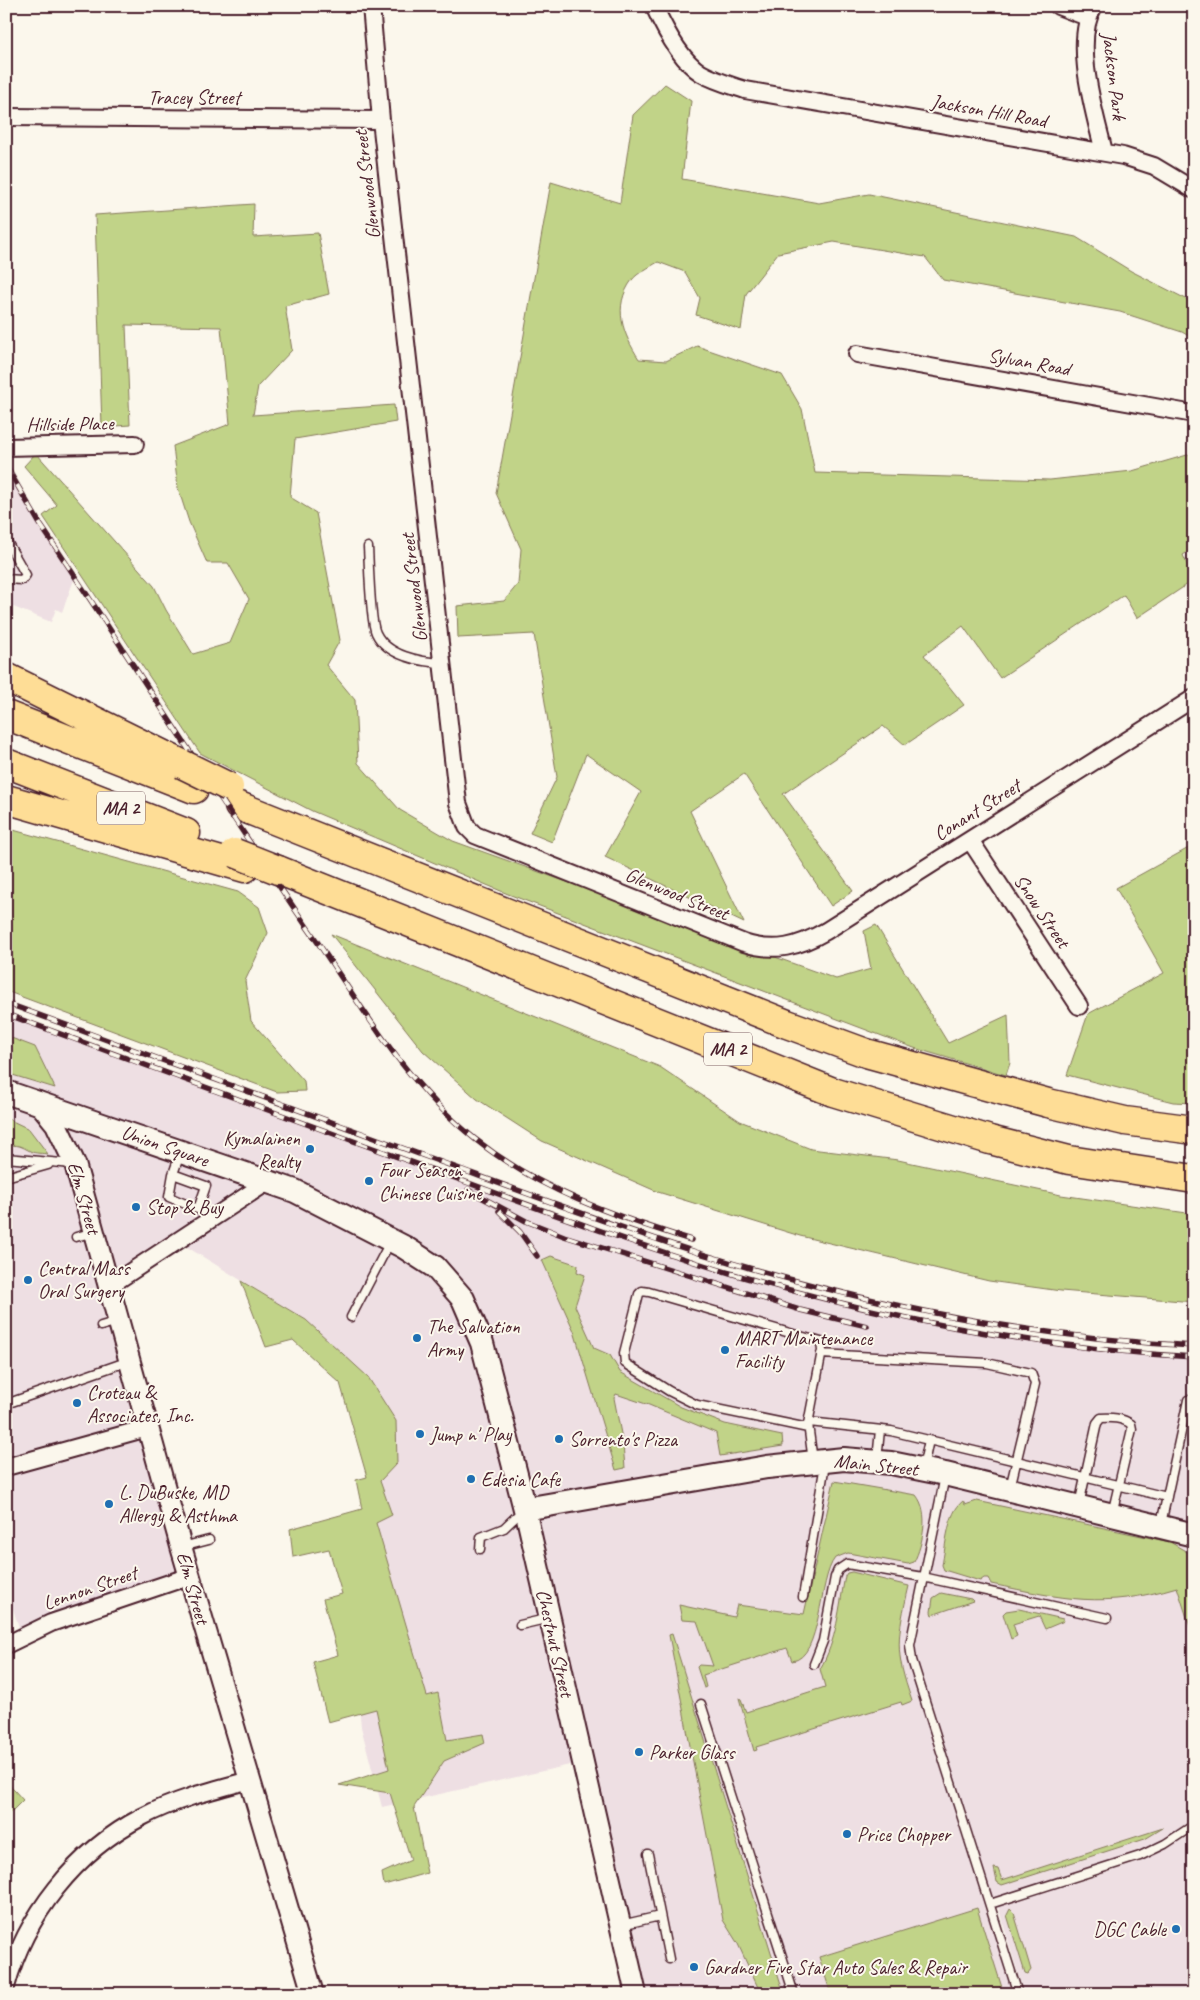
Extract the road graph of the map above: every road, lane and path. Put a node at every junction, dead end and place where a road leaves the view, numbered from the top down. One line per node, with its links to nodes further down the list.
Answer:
1 (371, 6): 6 (street, Glenwood Street)
2 (1058, 6): 4 (street)
3 (655, 7): 7 (street, Jackson Hill Road)
4 (1090, 12): 7 (street, Jackson Park)
5 (6, 117): 6 (street, Tracey Street)
6 (381, 120): 16 (street, Glenwood Street)
7 (1104, 152): 8 (street, Jackson Hill Road)
8 (1194, 190)
9 (857, 354): 10 (street, Sylvan Road)
10 (1194, 414)
11 (135, 444): 12 (street, Hillside Place)
12 (6, 447)
13 (6, 540): 15 (lane)
14 (368, 547): 16 (lane)
15 (6, 579)
16 (444, 664): 25 (street, Glenwood Street)
17 (6, 677): 21 (highway, bridge)
18 (1194, 698): 23 (street, Conant Street)
19 (6, 715): 21 (highway, MA 2)
20 (6, 763): 24 (highway, MA 2)
21 (234, 797): 29 (highway, MA 2)
22 (6, 798): 24 (highway)
23 (970, 840): 25 (street, Conant Street); 26 (street, Snow Street)
24 (240, 860): 37 (highway, MA 2, bridge)
25 (780, 949)
26 (1079, 1006)
27 (10, 1097): 28 (main road, Union Square)
28 (38, 1102): 32 (main road, Union Square); 34 (street, Elm Street)
29 (1140, 1122): 30 (highway); 31 (highway, MA 2)
30 (1194, 1123)
31 (1194, 1130)
32 (181, 1152): 35 (lane); 38 (main road, Union Square)
33 (6, 1160): 34 (lane)
34 (65, 1164): 36 (lane); 42 (street, Elm Street)
35 (173, 1174): 39 (lane); 39 (lane)
36 (6, 1177)
37 (1194, 1179)
38 (269, 1181): 40 (street); 41 (main road, Union Square)
39 (198, 1209): 40 (lane)
40 (214, 1216): 42 (street)
41 (391, 1240): 43 (main road, Union Square); 44 (lane)
42 (109, 1286): 46 (street, Elm Street)
43 (461, 1297): 64 (main road, Chestnut Street)
44 (352, 1317)
45 (821, 1354): 49 (lane); 49 (lane); 55 (lane)
46 (129, 1361): 48 (lane); 50 (street, Elm Street)
47 (1188, 1400): 62 (lane)
48 (6, 1404)
49 (808, 1425): 51 (lane); 53 (lane)
50 (147, 1428): 56 (street); 69 (street, Elm Street)
51 (880, 1430): 52 (lane); 54 (lane)
52 (929, 1440): 55 (lane); 57 (lane)
53 (819, 1460): 54 (main road, Main Street); 64 (main road, Main Street); 73 (lane)
54 (877, 1462): 57 (main road, Main Street)
55 (1017, 1462): 59 (lane); 61 (lane)
56 (6, 1467)
57 (923, 1470): 58 (main road, Main Street)
58 (945, 1474): 61 (main road, Main Street); 72 (lane)
59 (1085, 1478): 60 (lane); 60 (lane); 63 (lane)
60 (1118, 1486): 62 (lane); 65 (lane)
61 (1010, 1490): 63 (main road, Main Street)
62 (1167, 1497): 66 (lane)
63 (1079, 1507): 65 (main road, Main Street)
64 (524, 1509): 70 (lane); 74 (street, Chestnut Street)
65 (1112, 1514): 66 (main road, Main Street)
66 (1161, 1526): 67 (main road, Main Street)
67 (1194, 1535)
68 (209, 1540): 69 (lane)
69 (181, 1548): 71 (street, Elm Street)
70 (480, 1549)
71 (190, 1576): 77 (street, Lennon Street); 80 (street, Elm Street)
72 (923, 1577): 75 (lane); 78 (lane); 83 (lane)
73 (803, 1598)
74 (550, 1618): 76 (lane); 85 (street, Chestnut Street)
75 (1107, 1618)
76 (520, 1625)
77 (6, 1645)
78 (814, 1664)
79 (701, 1704): 90 (lane)
80 (250, 1780): 87 (street); 88 (street, Elm Street)
81 (1193, 1826): 83 (lane)
82 (648, 1854): 84 (lane)
83 (990, 1904): 91 (lane)
84 (660, 1916): 85 (lane); 86 (lane)
85 (620, 1925): 89 (street, Chestnut Street)
86 (669, 1959)
87 (6, 1987)
88 (313, 1994)
89 (636, 1994)
90 (794, 1994)
91 (1018, 1994)

